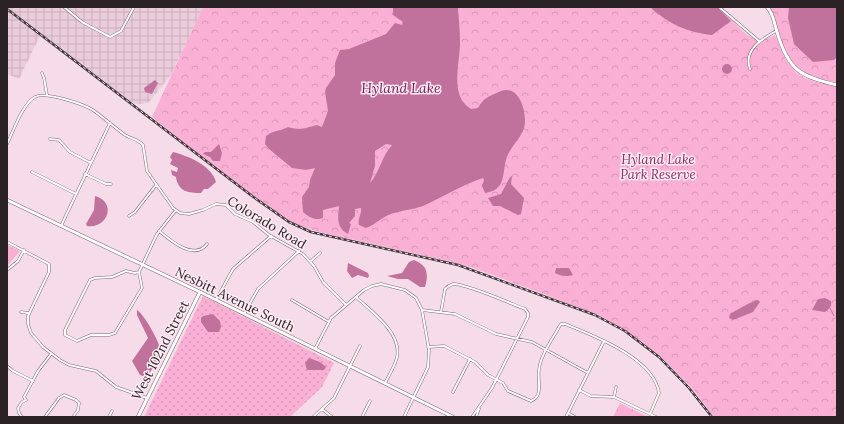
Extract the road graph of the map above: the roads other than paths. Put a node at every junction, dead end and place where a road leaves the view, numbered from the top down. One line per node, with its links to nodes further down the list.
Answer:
1 (64, 7): 2 (street)
2 (134, 7)
3 (719, 7): 6 (street)
4 (767, 7): 5 (street)
5 (776, 31): 6 (street); 9 (street)
6 (758, 41): 7 (street)
7 (750, 69)
8 (42, 74): 10 (street)
9 (837, 85)
10 (47, 95): 11 (street); 13 (street)
11 (110, 123): 14 (street); 18 (street)
12 (50, 139): 14 (street)
13 (7, 144)
14 (91, 163): 16 (street)
15 (32, 172): 19 (street)
16 (85, 174): 17 (street); 19 (street)
17 (111, 184)
18 (156, 185): 23 (street); 24 (street)
19 (76, 194): 25 (street)
20 (7, 200): 25 (street, Nesbitt Avenue South)
21 (220, 200): 22 (street)
22 (220, 203): 23 (street, Colorado Road); 27 (street, Colorado Road)
23 (176, 210): 26 (street)
24 (129, 216)
25 (61, 226): 34 (street, Nesbitt Avenue South)
26 (159, 232): 29 (street); 34 (street)
27 (271, 236): 31 (street, Colorado Road); 39 (street)
28 (7, 242): 30 (street)
29 (207, 244)
30 (24, 250): 35 (street); 45 (street)
31 (299, 251): 33 (street, Colorado Road); 46 (street)
32 (320, 253): 33 (street)
33 (310, 262): 41 (street, Colorado Road)
34 (142, 266): 36 (street); 37 (street, Nesbitt Avenue South)
35 (7, 270)
36 (139, 272): 36 (street)
37 (200, 292): 39 (street, Nesbitt Avenue South); 66 (street, West 102nd Street)
38 (356, 297): 41 (street); 42 (street); 61 (street)
39 (216, 300): 46 (street, Nesbitt Avenue South)
40 (292, 300): 47 (street)
41 (346, 305): 47 (street)
42 (422, 310): 44 (street); 51 (street)
43 (21, 312): 45 (street)
44 (441, 312): 48 (street); 48 (street)
45 (28, 314): 54 (street)
46 (244, 314): 52 (street, Nesbitt Avenue South)
47 (329, 322): 52 (street)
48 (517, 339): 53 (street); 59 (street)
49 (604, 341): 53 (street); 58 (street); 73 (street)
50 (360, 346): 57 (street)
51 (428, 347): 55 (street); 67 (street)
52 (315, 349): 57 (street, Nesbitt Avenue South)
53 (547, 351): 58 (street); 59 (street)
54 (51, 354): 60 (street); 66 (street)
55 (470, 359): 59 (street); 64 (street)
56 (7, 366): 60 (street)
57 (350, 366): 61 (street, Nesbitt Avenue South); 70 (street)
58 (588, 373): 63 (street)
59 (496, 380): 69 (street)
60 (32, 381): 74 (street)
61 (385, 383): 67 (street, Nesbitt Avenue South)
62 (616, 387): 65 (street)
63 (579, 390): 65 (street); 72 (street)
64 (453, 392)
65 (614, 397): 73 (street)
66 (147, 398): 78 (street, West 102nd Street)
67 (414, 398): 82 (street); 83 (street, Nesbitt Avenue South)
68 (370, 401): 81 (street)
69 (479, 407): 84 (street); 85 (street)
70 (322, 409): 79 (street); 80 (street)
71 (112, 411): 77 (street)
72 (568, 413): 86 (street); 87 (street)
73 (650, 414): 88 (street)
74 (22, 417)
75 (45, 417): 76 (street)
76 (73, 417)
77 (109, 417)
78 (138, 417)
79 (313, 417)
80 (332, 417)
81 (362, 417)
82 (404, 417)
83 (453, 417)
84 (472, 417)
85 (476, 417)
86 (566, 417)
87 (575, 417)
88 (656, 417)

